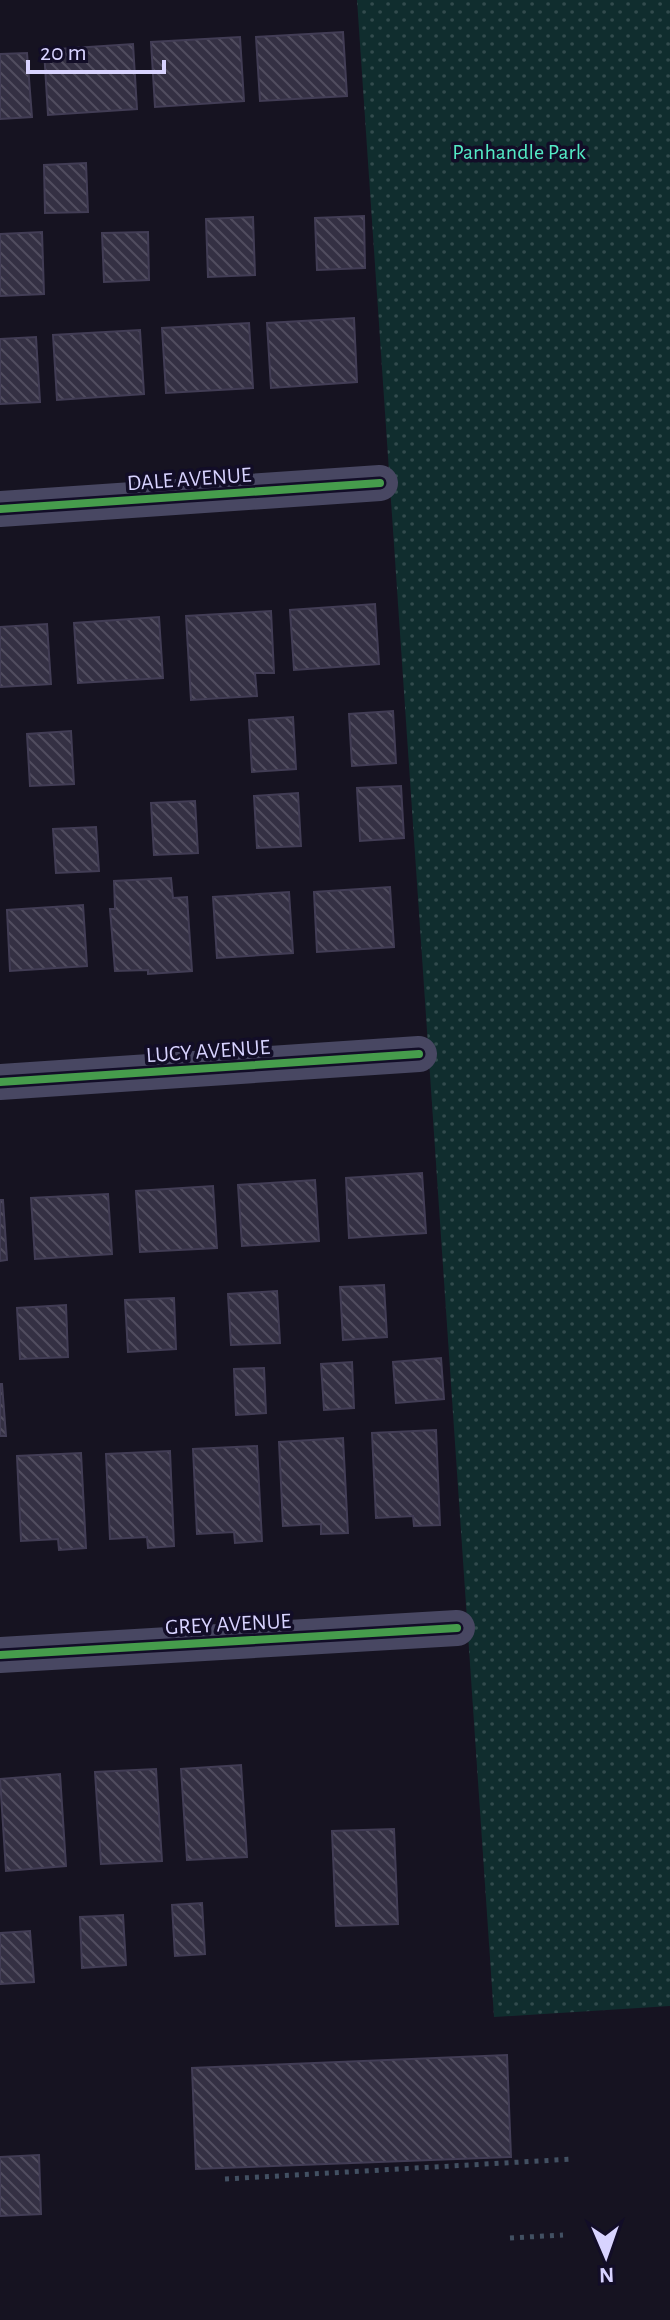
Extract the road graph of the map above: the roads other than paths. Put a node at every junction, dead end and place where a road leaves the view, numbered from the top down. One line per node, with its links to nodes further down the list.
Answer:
1 (380, 483): 2 (street, DALE AVENUE)
2 (0, 509)
3 (419, 1054): 4 (street, LUCY AVENUE)
4 (0, 1082)
5 (457, 1628): 6 (street, GREY AVENUE)
6 (0, 1655)

